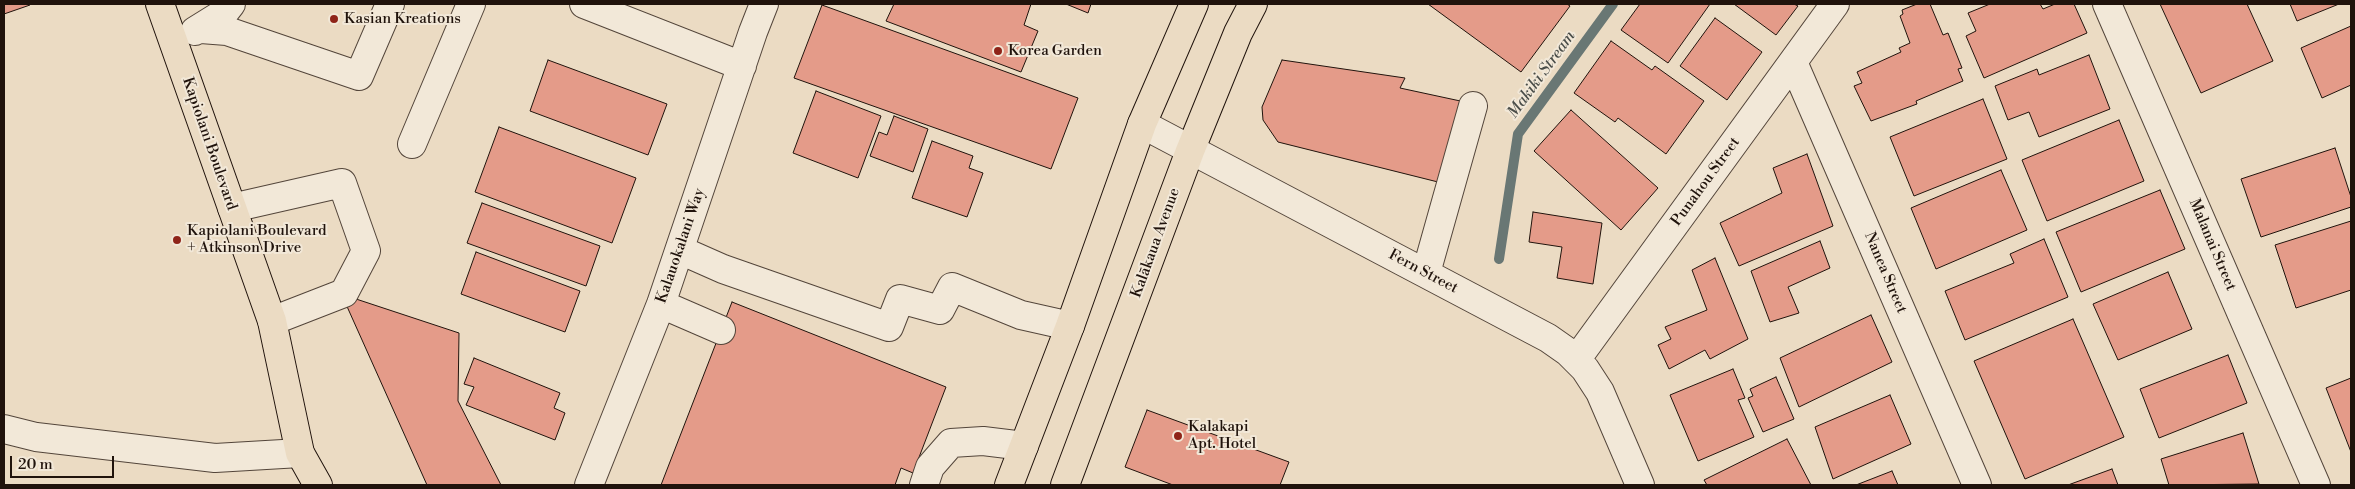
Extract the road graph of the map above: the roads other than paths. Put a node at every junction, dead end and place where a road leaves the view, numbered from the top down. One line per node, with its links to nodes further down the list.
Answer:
1 (160, 4): 12 (main road, Kapiolani Boulevard)
2 (231, 4): 11 (street)
3 (390, 4): 11 (street)
4 (471, 4): 17 (street)
5 (584, 4): 14 (street)
6 (764, 4): 14 (street, Kalauokalani Way)
7 (1194, 4): 16 (main road)
8 (1253, 4): 18 (main road, Kalākaua Avenue)
9 (1835, 4): 13 (street, Punahou Street)
10 (2108, 4): 37 (street, Malanai Street)
11 (201, 29): 12 (street)
12 (172, 39): 19 (main road, Kapiolani Boulevard)
13 (1793, 62): 26 (street, Punahou Street); 36 (street, Nanea Street)
14 (742, 66): 20 (street, Kalauokalani Way)
15 (1473, 106): 21 (street)
16 (1142, 124): 18 (street, Fern Street); 24 (main road)
17 (412, 144)
18 (1190, 150): 21 (street, Fern Street); 34 (main road, Kalākaua Avenue)
19 (232, 208): 23 (main road, Kapiolani Boulevard); 23 (street)
20 (680, 250): 22 (street, Kalauokalani Way); 24 (street)
21 (1426, 273): 26 (street, Fern Street)
22 (661, 304): 25 (street); 31 (street, Kalauokalani Way)
23 (272, 321): 29 (main road, Kapiolani Boulevard)
24 (1070, 326): 28 (main road)
25 (721, 330)
26 (1576, 360): 35 (street, Fern Street)
27 (4, 429): 29 (street)
28 (1024, 446): 32 (street); 33 (main road)
29 (300, 453): 30 (main road, Kapiolani Boulevard)
30 (318, 485)
31 (589, 485)
32 (924, 485)
33 (1009, 485)
34 (1065, 485)
35 (1640, 485)
36 (1977, 485)
37 (2316, 485)

